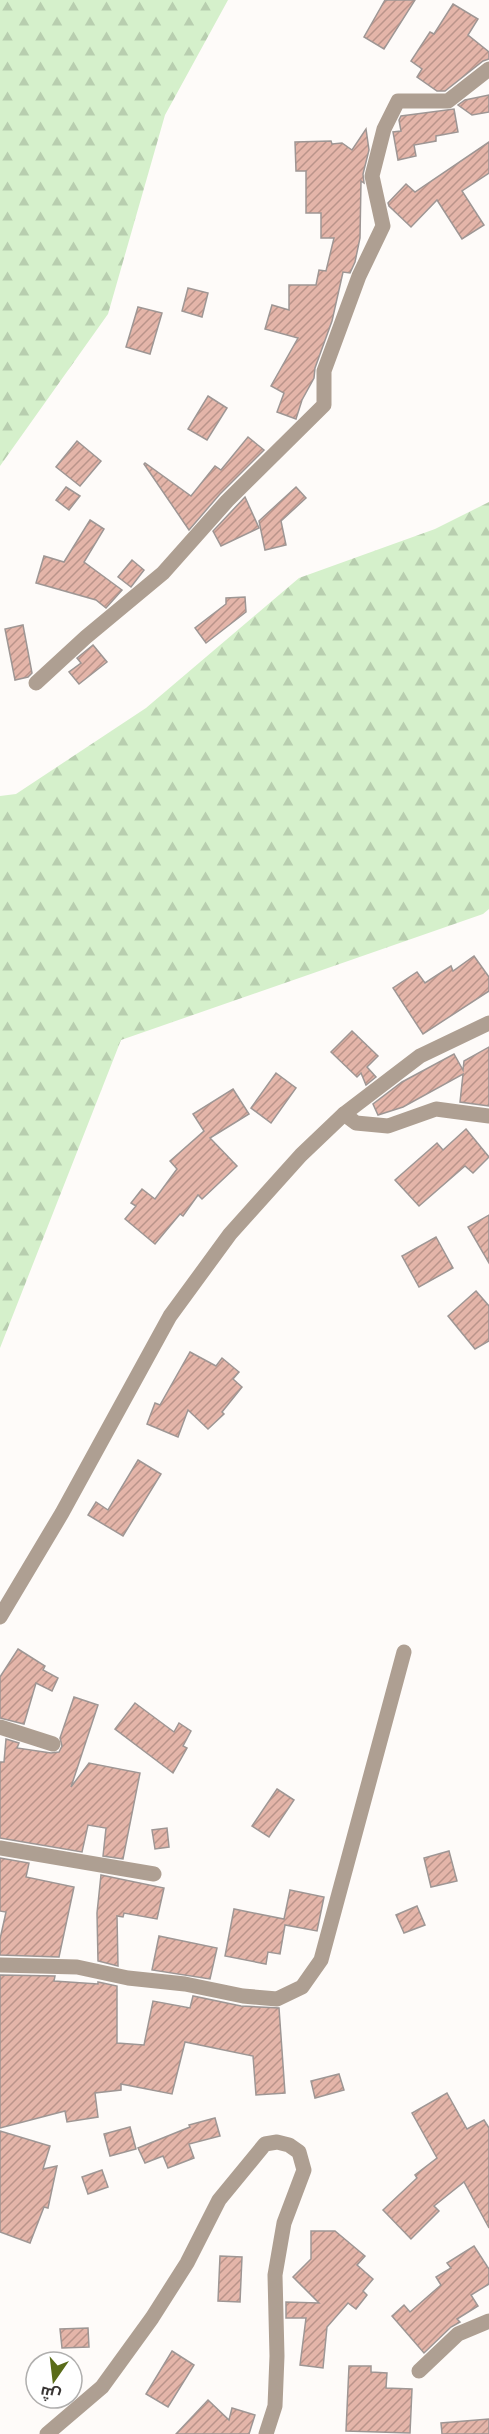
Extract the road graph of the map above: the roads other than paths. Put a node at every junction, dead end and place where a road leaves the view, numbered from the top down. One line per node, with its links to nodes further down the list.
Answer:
1 (489, 69): 2 (street)
2 (36, 683)
3 (489, 1023): 4 (street)
4 (344, 1114): 5 (street); 6 (street)
5 (489, 1116)
6 (0, 1617)
7 (404, 1652): 12 (street)
8 (0, 1727): 9 (street)
9 (53, 1744)
10 (0, 1848): 11 (street)
11 (154, 1875)
12 (0, 1965)
13 (489, 2321): 14 (street)
14 (419, 2372)
15 (47, 2434): 16 (street)
16 (266, 2434)

